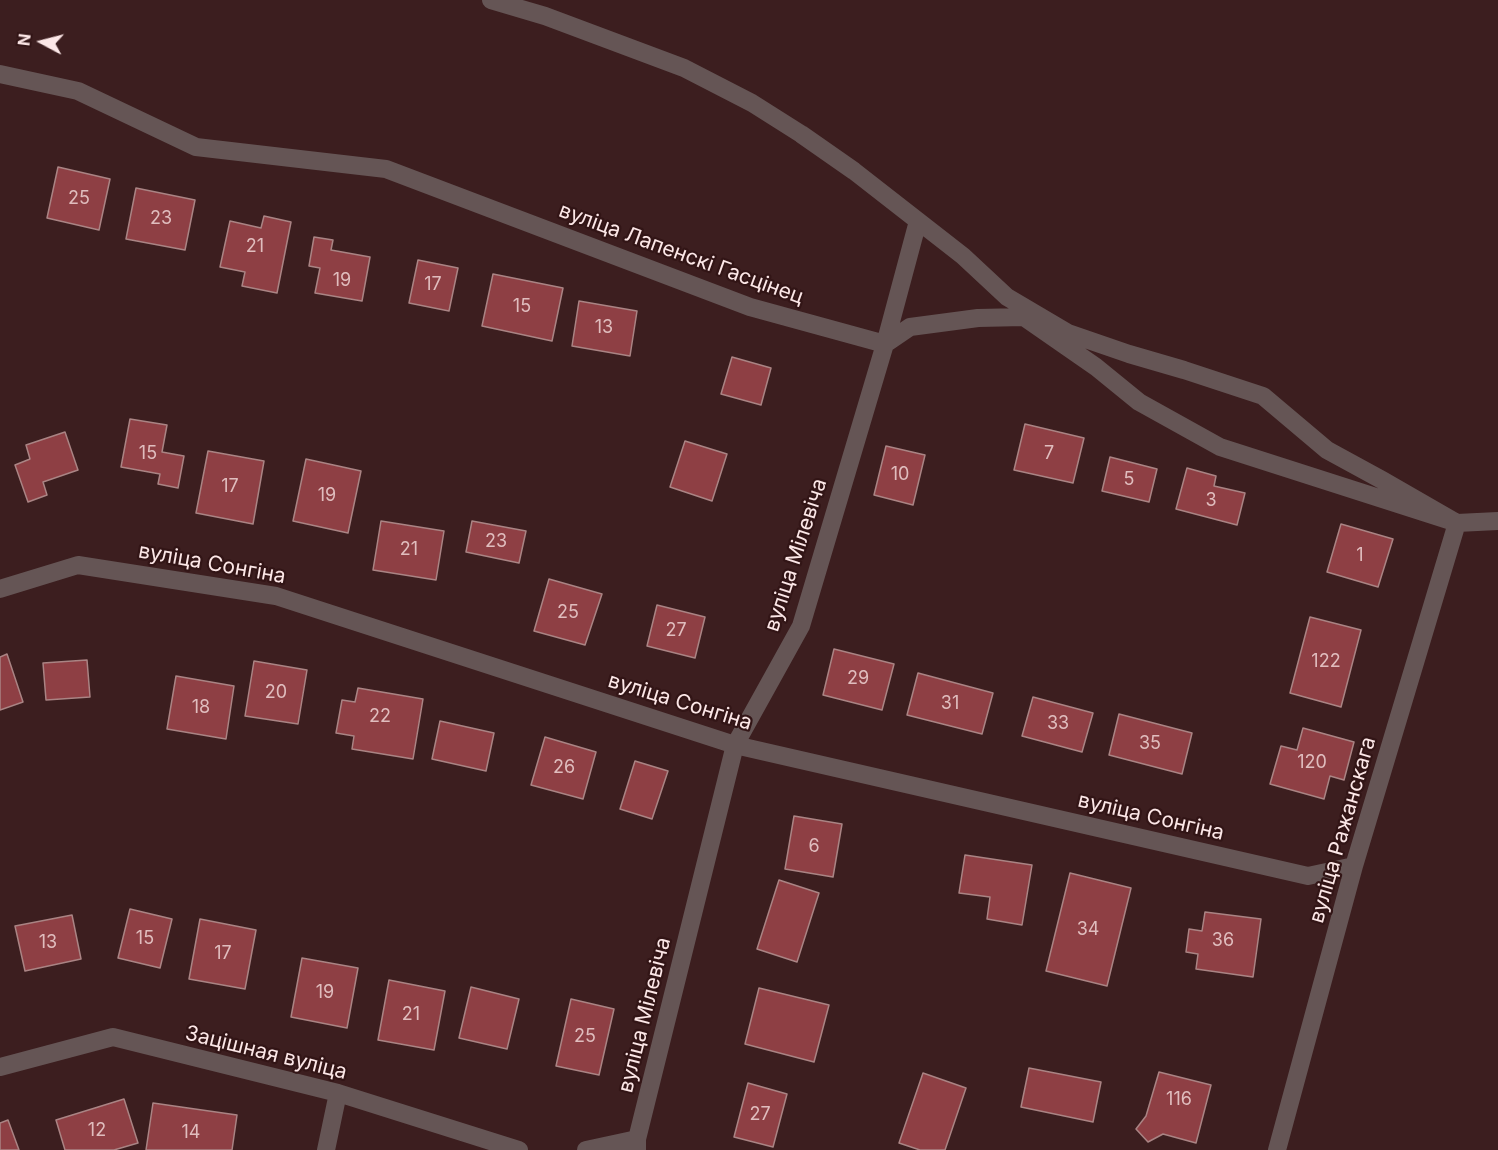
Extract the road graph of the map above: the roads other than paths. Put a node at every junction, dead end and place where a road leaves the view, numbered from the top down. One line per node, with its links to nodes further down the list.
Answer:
1 (491, 0): 3 (street)
2 (0, 74): 4 (street, вуліца Лапенскі Гасцінец)
3 (918, 221): 4 (street, вуліца Мілевіча); 6 (street)
4 (885, 344): 6 (street); 8 (street, вуліца Мілевіча)
5 (1498, 522): 6 (street)
6 (1457, 524): 9 (street, вуліца Ражанскага)
7 (0, 589): 8 (street, вуліца Сонгіна)
8 (735, 745): 9 (street, вуліца Сонгіна); 12 (street, вуліца Мілевіча)
9 (1354, 866): 16 (street, вуліца Ражанскага)
10 (0, 1067): 11 (street, Зацішная вуліца)
11 (338, 1093): 13 (street); 14 (street, Зацішная вуліца)
12 (637, 1145): 15 (street)
13 (326, 1150)
14 (519, 1150)
15 (586, 1150)
16 (1277, 1150)

